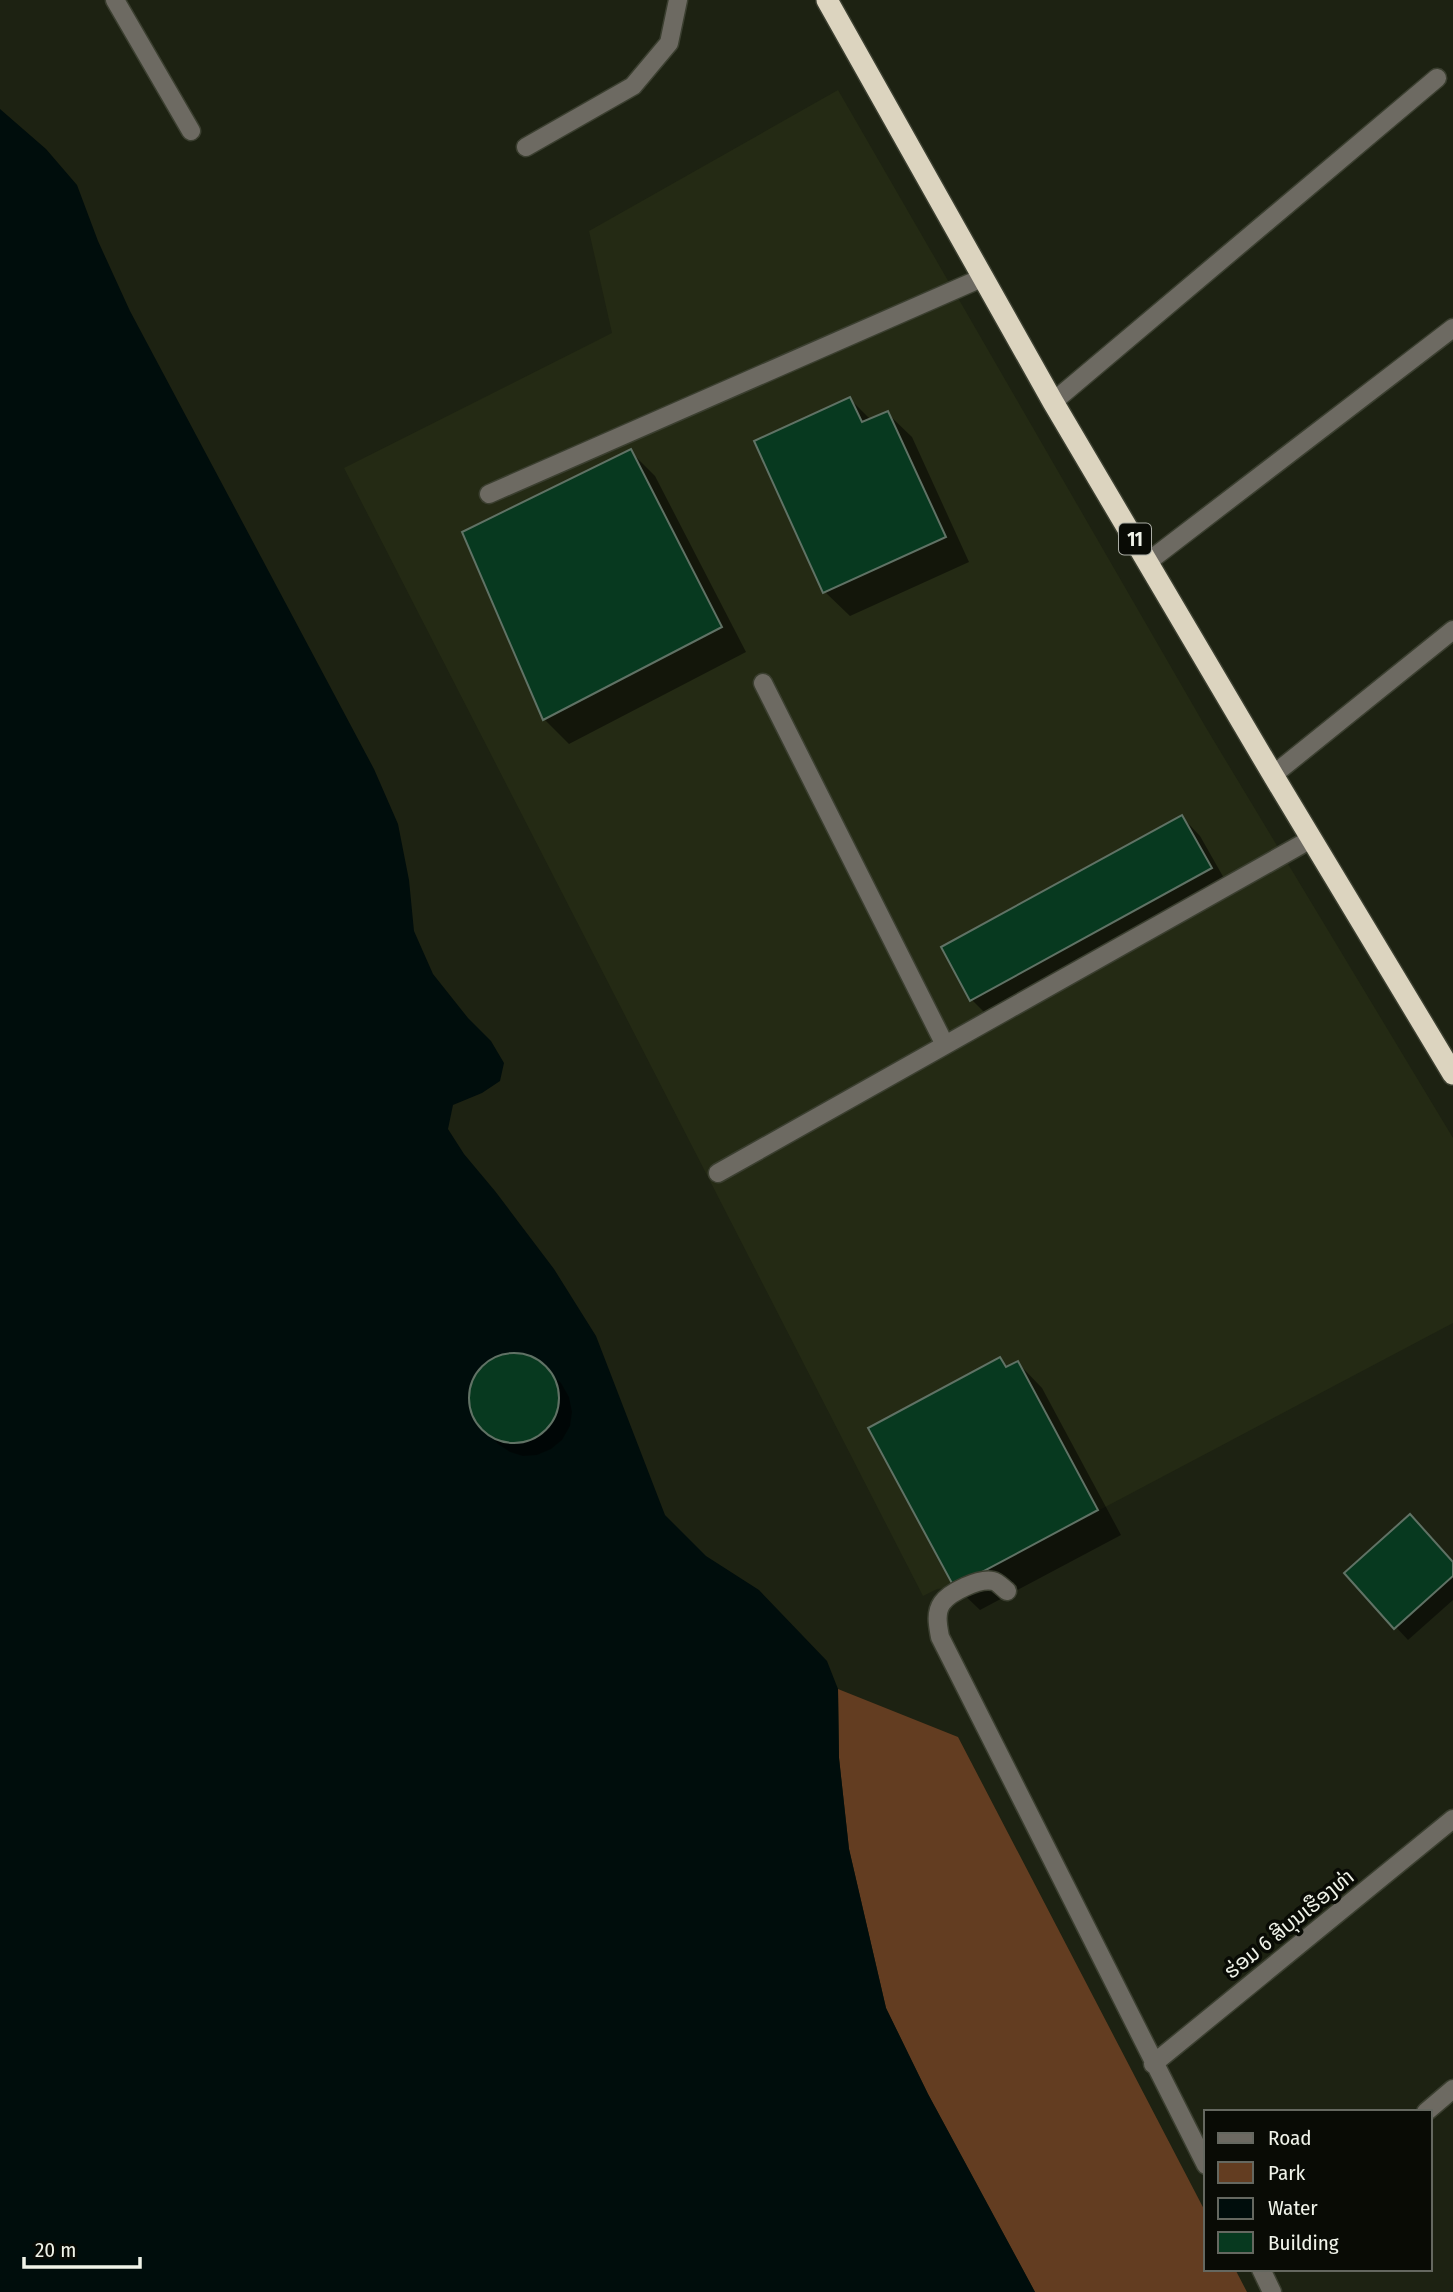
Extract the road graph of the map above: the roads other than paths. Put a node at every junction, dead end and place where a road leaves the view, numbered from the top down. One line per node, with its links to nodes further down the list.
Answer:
1 (115, 0): 5 (street)
2 (678, 0): 6 (street)
3 (827, 0): 7 (highway, 11)
4 (1437, 78): 9 (street)
5 (191, 131)
6 (526, 147)
7 (984, 277): 9 (highway, 11); 10 (street)
8 (1453, 328): 11 (street)
9 (1053, 402): 11 (highway, 11)
10 (489, 494)
11 (1149, 561): 14 (highway, 11)
12 (1453, 630): 14 (street)
13 (763, 683): 16 (street)
14 (1272, 775): 15 (highway, 11)
15 (1311, 839): 16 (street); 17 (highway, 11)
16 (945, 1045): 18 (street)
17 (1453, 1074)
18 (718, 1173)
19 (1007, 1591): 21 (street)
20 (1453, 1819): 21 (street, ຮ່ອມ 6 ສີບຸນເຮືອງທ່າ)
21 (1153, 2064): 24 (street)
22 (1453, 2089): 23 (street)
23 (1428, 2110)
24 (1204, 2161)
25 (1262, 2271): 26 (street)
26 (1272, 2292)

